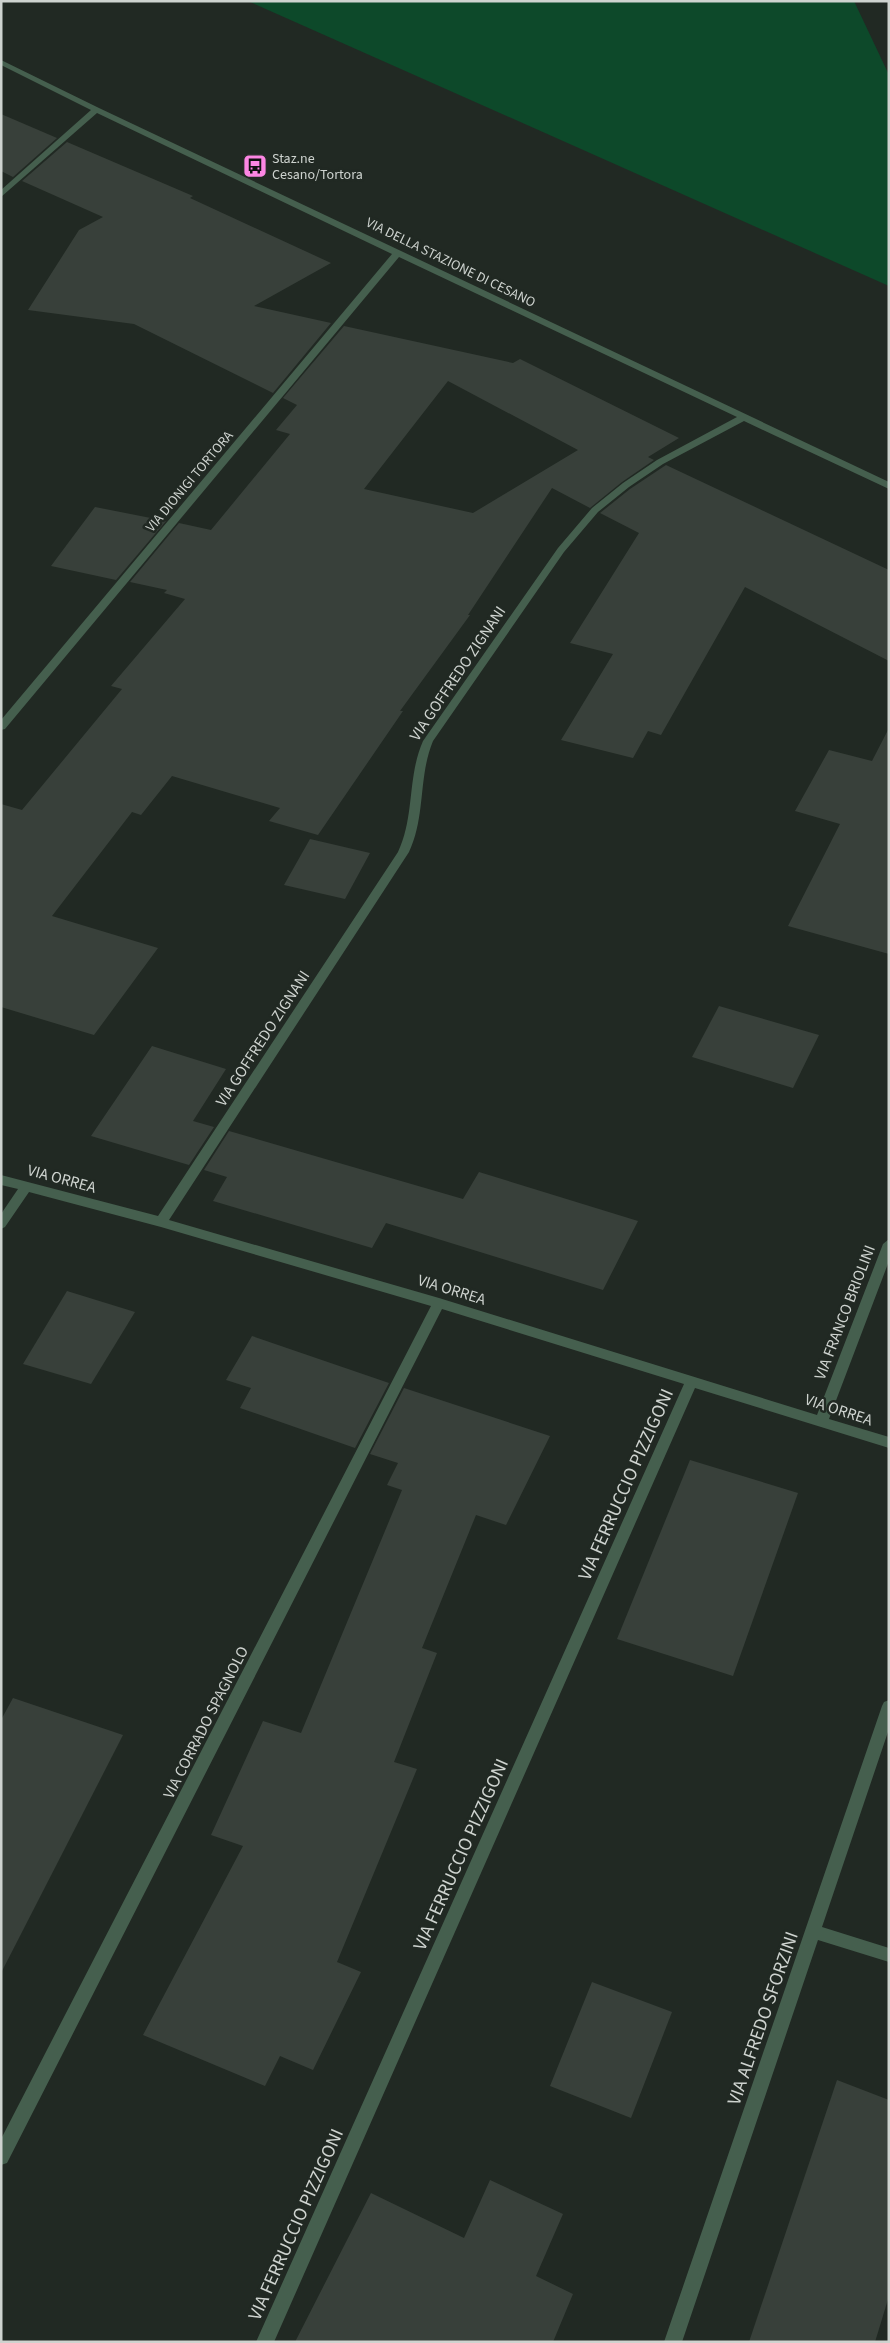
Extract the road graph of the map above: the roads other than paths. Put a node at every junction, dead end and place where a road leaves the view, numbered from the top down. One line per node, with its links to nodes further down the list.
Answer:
1 (1, 62): 2 (street, VIA DELLA STAZIONE DI CESANO)
2 (96, 110): 3 (street); 4 (street, VIA DELLA STAZIONE DI CESANO)
3 (1, 195)
4 (398, 252): 5 (street, VIA DELLA STAZIONE DI CESANO); 7 (street, VIA DIONIGI TORTORA)
5 (744, 418): 6 (street, VIA DELLA STAZIONE DI CESANO); 10 (street, VIA GOFFREDO ZIGNANI)
6 (889, 486)
7 (1, 727)
8 (1, 1180): 9 (street, VIA ORREA)
9 (26, 1187): 10 (street, VIA ORREA); 11 (street)
10 (161, 1222): 13 (street, VIA ORREA)
11 (1, 1224)
12 (889, 1244): 15 (street, VIA FRANCO BRIOLINI)
13 (439, 1303): 14 (street, VIA ORREA); 20 (street, VIA CORRADO SPAGNOLO)
14 (692, 1383): 15 (street, VIA ORREA); 21 (street, VIA FERRUCCIO PIZZIGONI)
15 (821, 1421): 16 (street, VIA ORREA)
16 (889, 1443)
17 (889, 1706): 18 (street, VIA ALFREDO SFORZINI)
18 (813, 1931): 19 (street); 22 (street, VIA ALFREDO SFORZINI)
19 (889, 1955)
20 (1, 2157)
21 (265, 2342)
22 (673, 2342)

